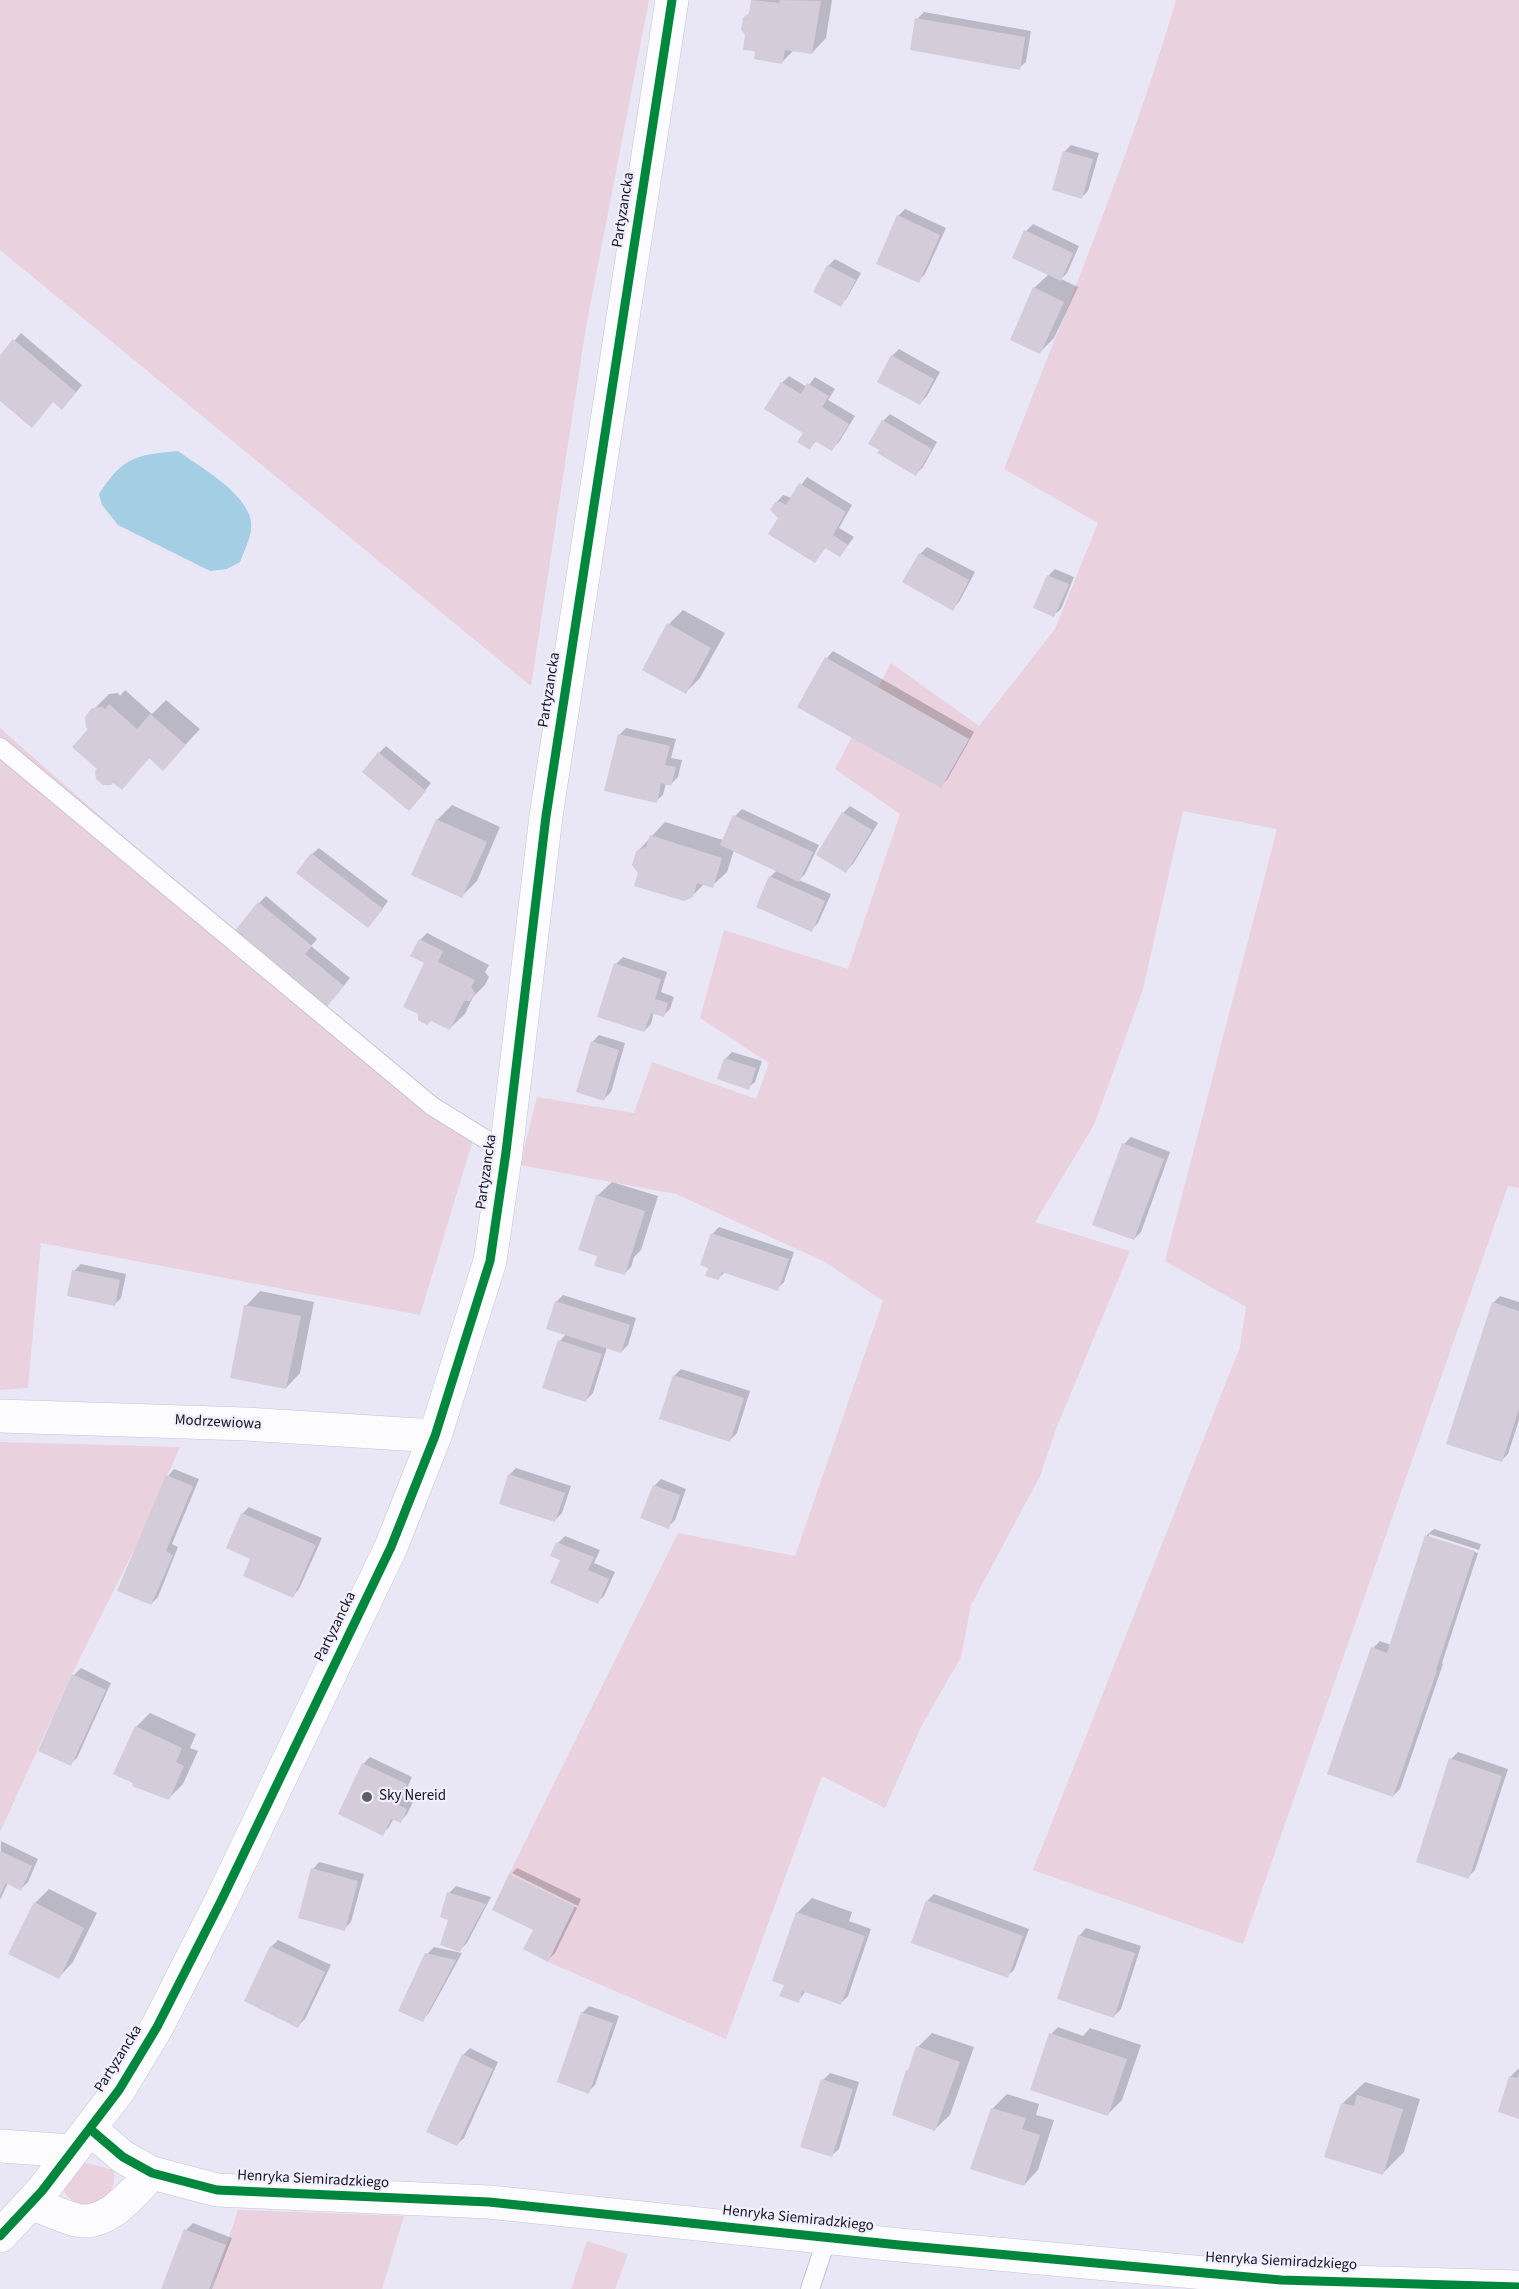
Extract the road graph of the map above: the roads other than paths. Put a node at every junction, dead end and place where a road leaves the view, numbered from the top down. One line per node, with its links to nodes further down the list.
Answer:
1 (672, 0): 3 (street, Partyzancka)
2 (0, 747): 3 (lane)
3 (506, 1152): 5 (street, Partyzancka)
4 (0, 1416): 5 (street, Modrzewiowa)
5 (435, 1436): 6 (street, Partyzancka)
6 (81, 2140): 7 (street); 8 (street, Henryka Siemiradzkiego); 9 (street, Partyzancka)
7 (0, 2146)
8 (152, 2173): 9 (street); 11 (street, Henryka Siemiradzkiego)
9 (32, 2204): 10 (street, Partyzancka)
10 (0, 2236)
11 (827, 2238): 12 (street, Henryka Siemiradzkiego); 13 (lane)
12 (1519, 2287)
13 (810, 2289)

